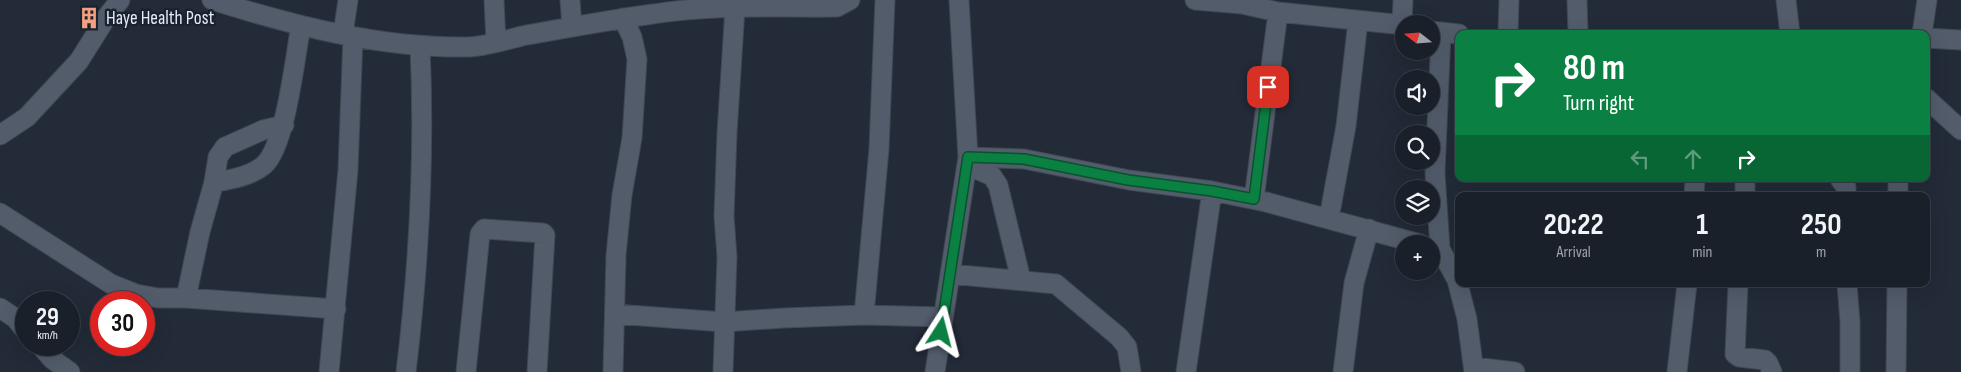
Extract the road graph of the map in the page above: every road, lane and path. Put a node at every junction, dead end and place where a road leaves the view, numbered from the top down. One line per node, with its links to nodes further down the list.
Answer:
1 (120, 0): 37 (street)
2 (212, 0): 22 (street)
3 (348, 0): 29 (street)
4 (494, 0): 32 (street)
5 (570, 0): 23 (street)
6 (850, 0): 16 (street)
7 (885, 0): 62 (street)
8 (959, 0): 39 (street)
9 (1195, 0): 15 (street)
10 (1403, 0): 18 (street)
11 (1510, 0): 24 (street)
12 (1577, 0): 25 (street)
13 (1786, 0): 26 (street)
14 (1927, 0): 27 (street)
15 (1242, 2): 17 (street)
16 (735, 8): 19 (street); 65 (street)
17 (1278, 12): 20 (street); 43 (street)
18 (1403, 15)
19 (623, 18): 23 (street); 61 (street)
20 (1358, 21): 21 (street); 45 (street)
21 (1395, 24)
22 (301, 25): 29 (street); 35 (street)
23 (572, 27): 32 (street)
24 (1508, 30)
25 (1578, 30)
26 (1790, 30)
27 (1923, 30)
28 (1444, 33): 47 (street)
29 (348, 35): 33 (street); 60 (street)
30 (1930, 38): 31 (street)
31 (1961, 40)
32 (496, 42): 33 (street)
33 (420, 46): 70 (street)
34 (1930, 102): 36 (street)
35 (284, 124): 41 (street); 41 (street)
36 (1961, 130)
37 (0, 135)
38 (1011, 158): 39 (street); 40 (street); 42 (street)
39 (967, 161): 40 (street); 50 (street)
40 (992, 176): 52 (street)
41 (214, 182): 58 (street)
42 (1212, 191): 43 (street); 77 (street)
43 (1254, 199): 45 (street)
44 (0, 213): 58 (street)
45 (1328, 218): 46 (street)
46 (1369, 230): 48 (street); 78 (street)
47 (1436, 235)
48 (1395, 237)
49 (1440, 254): 51 (street)
50 (950, 274): 52 (street); 63 (street)
51 (1455, 277)
52 (1022, 280): 76 (street)
53 (1459, 287): 67 (street)
54 (1687, 287): 80 (street)
55 (1738, 287): 81 (street)
56 (1847, 287): 82 (street)
57 (1897, 287): 83 (street)
58 (186, 298): 60 (street)
59 (0, 308): 64 (street)
60 (336, 309): 69 (street)
61 (615, 314): 65 (street); 73 (street)
62 (864, 315): 63 (street); 65 (street)
63 (944, 317): 75 (street)
64 (15, 318)
65 (724, 322): 74 (street)
66 (49, 356): 68 (street)
67 (1474, 369): 79 (street)
68 (70, 372)
69 (329, 372)
70 (406, 372)
71 (466, 372): 72 (street)
72 (537, 372)
73 (613, 372)
74 (723, 372)
75 (935, 372)
76 (1131, 372)
77 (1186, 372)
78 (1343, 372)
79 (1515, 372)
80 (1677, 372)
81 (1772, 372)
82 (1850, 372)
83 (1896, 372)

